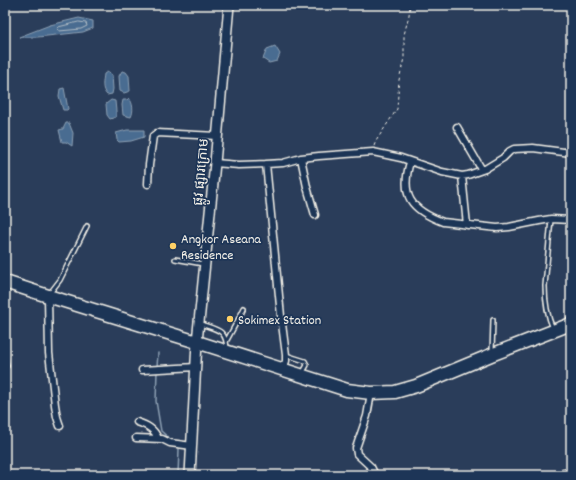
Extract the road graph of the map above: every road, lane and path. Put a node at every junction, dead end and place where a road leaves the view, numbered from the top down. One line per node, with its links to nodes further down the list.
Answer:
1 (229, 5): 4 (main road, ផ្លូវ ផ្សារក្រោម)
2 (410, 5): 5 (path)
3 (457, 127): 11 (street)
4 (217, 136): 9 (main road, ផ្លូវ ផ្សារក្រោម); 13 (street)
5 (373, 152): 7 (street); 8 (street)
6 (571, 153): 11 (street)
7 (301, 158): 10 (street); 14 (street)
8 (410, 162): 12 (street); 17 (street)
9 (215, 163): 10 (street); 20 (main road, ផ្លូវ ផ្សារក្រោម)
10 (266, 164): 31 (street)
11 (482, 170): 12 (street)
12 (462, 176): 17 (street)
13 (148, 184)
14 (315, 215)
15 (551, 220): 16 (street); 17 (street); 27 (lane)
16 (571, 220)
17 (467, 225)
18 (87, 226): 22 (lane)
19 (175, 259): 20 (lane)
20 (205, 265): 25 (main road, ផ្លូវ ផ្សារក្រោម)
21 (5, 282): 22 (highway)
22 (48, 296): 28 (highway); 40 (street)
23 (244, 308): 29 (lane)
24 (493, 320): 30 (lane)
25 (199, 324): 28 (main road, ផ្លូវ ផ្សារក្រោម); 29 (lane)
26 (571, 324): 27 (highway)
27 (554, 330): 30 (highway)
28 (197, 342): 29 (highway); 34 (main road, ផ្លូវ ផ្សារក្រោម)
29 (227, 346): 35 (highway)
30 (491, 355): 38 (highway)
31 (286, 356): 35 (street); 37 (lane)
32 (5, 357): 33 (lane)
33 (6, 366)
34 (196, 367): 36 (street); 43 (main road, ផ្លូវ ផ្សារក្រោម)
35 (283, 369): 37 (highway)
36 (142, 370)
37 (302, 375): 38 (highway)
38 (371, 393): 46 (street)
39 (137, 422): 42 (street)
40 (60, 426)
41 (136, 438): 42 (street)
42 (158, 438): 43 (street)
43 (192, 446): 45 (main road, ផ្លូវ ផ្សារក្រោម)
44 (571, 472): 48 (street)
45 (190, 475)
46 (375, 475): 47 (lane)
47 (384, 475)
48 (553, 475)

